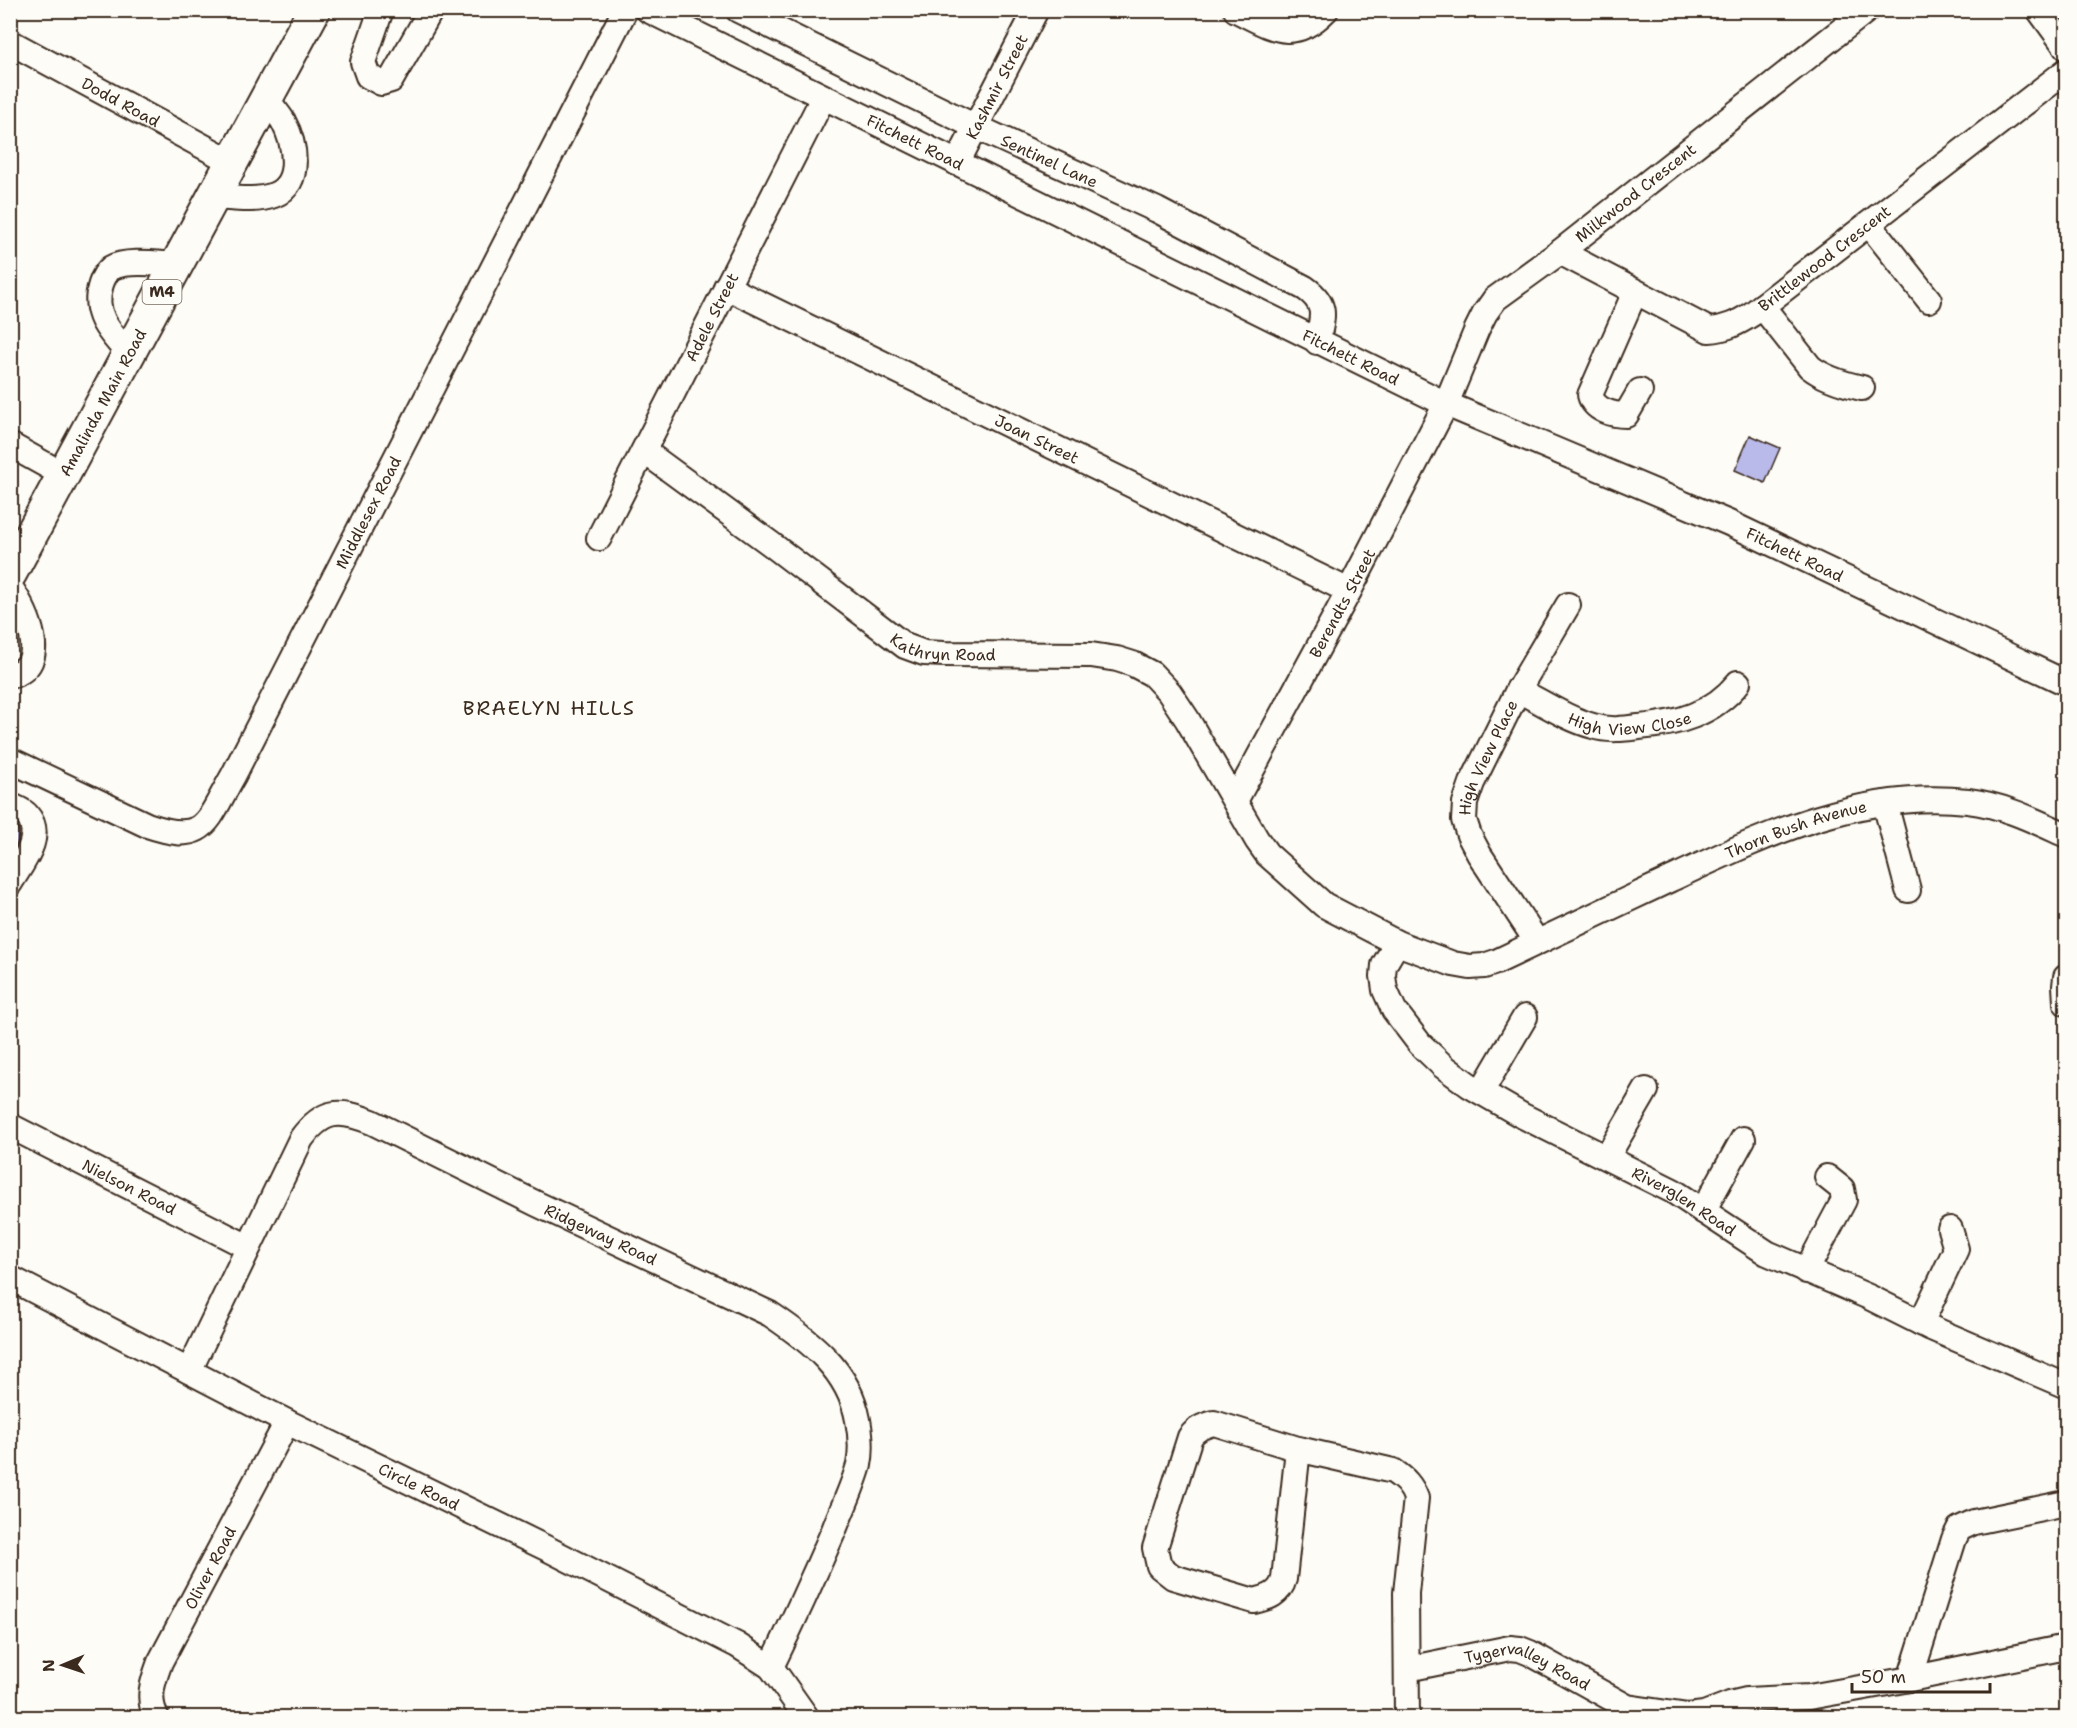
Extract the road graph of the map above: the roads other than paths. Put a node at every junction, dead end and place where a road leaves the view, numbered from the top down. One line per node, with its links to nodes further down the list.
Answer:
1 (314, 10): 16 (main road, Amalinda Main Road / M4)
2 (381, 10): 3 (street)
3 (431, 10)
4 (625, 10): 47 (street, Middlesex Road)
5 (648, 10): 15 (street, Fitchett Road)
6 (738, 10): 17 (street, Sentinel Lane)
7 (1036, 10): 17 (street, Kashmir Street)
8 (1236, 10): 9 (street)
9 (1326, 10)
10 (1867, 10): 22 (street, Milkwood Crescent)
11 (2039, 10): 13 (street)
12 (10, 42): 18 (street, Dodd Road)
13 (2067, 47)
14 (2067, 71): 21 (street, Brittlewood Crescent)
15 (823, 98): 19 (street, Fitchett Road); 24 (street, Adele Street)
16 (266, 99): 18 (main road, Amalinda Main Road / M4); 20 (street)
17 (976, 127): 19 (street, Kashmir Street); 28 (street, Sentinel Lane)
18 (232, 162): 20 (main road, Amalinda Main Road / M4)
19 (957, 163): 28 (street, Fitchett Road)
20 (213, 197): 23 (main road, Amalinda Main Road / M4)
21 (1869, 224): 26 (street); 27 (street, Brittlewood Crescent)
22 (1560, 252): 25 (street, Brittlewood Crescent); 34 (street, Milkwood Crescent)
23 (177, 265): 30 (main road, Amalinda Main Road / M4); 30 (street)
24 (726, 287): 36 (street, Adele Street); 41 (street, Joan Street)
25 (1635, 292): 27 (street, Brittlewood Crescent); 29 (street)
26 (1929, 300)
27 (1762, 306): 31 (street)
28 (1317, 342): 34 (street, Fitchett Road)
29 (1610, 348): 32 (street); 33 (street)
30 (129, 354): 37 (main road, Amalinda Main Road / M4)
31 (1862, 388)
32 (1640, 391)
33 (1572, 396)
34 (1446, 404): 41 (street, Berendts Street); 45 (street, Fitchett Road)
35 (10, 445): 37 (street)
36 (644, 451): 38 (street, Adele Street); 48 (street, Kathryn Road)
37 (64, 475): 39 (main road, Amalinda Main Road / M4)
38 (599, 538)
39 (10, 574)
40 (10, 587): 43 (street)
41 (1349, 591): 48 (street, Berendts Street)
42 (1568, 605): 46 (street, High View Place)
43 (10, 676)
44 (1738, 683): 46 (street, High View Close)
45 (2067, 683)
46 (1518, 690): 54 (street, High View Place)
47 (10, 760)
48 (1235, 801): 55 (street, Kathryn Road)
49 (1885, 803): 51 (street, Thorn Bush Avenue); 53 (street); 54 (street, Thorn Bush Avenue)
50 (10, 805): 52 (street)
51 (2067, 835)
52 (10, 883)
53 (1908, 890)
54 (1538, 942): 55 (street, Thorn Bush Avenue)
55 (1397, 943): 60 (street, Riverglen Road)
56 (2067, 977): 57 (street)
57 (2067, 1003)
58 (1525, 1017): 60 (street)
59 (1646, 1090): 63 (street)
60 (1481, 1092): 63 (street, Riverglen Road)
61 (10, 1126): 67 (street, Nielson Road)
62 (1743, 1139): 65 (street)
63 (1607, 1157): 65 (street, Riverglen Road)
64 (1827, 1177): 68 (street)
65 (1704, 1210): 68 (street, Riverglen Road)
66 (1950, 1229): 70 (street)
67 (248, 1247): 71 (street, Ridgeway Road); 77 (street, Ridgeway Road)
68 (1806, 1271): 70 (street, Riverglen Road)
69 (10, 1278): 71 (street, Circle Road)
70 (1921, 1323): 72 (street, Riverglen Road)
71 (189, 1371): 73 (street, Circle Road)
72 (2067, 1386)
73 (287, 1422): 77 (street, Circle Road); 80 (street, Oliver Road)
74 (1298, 1449): 74 (street); 78 (street)
75 (2067, 1503): 79 (street)
76 (2067, 1647): 79 (street, Tygervalley Road)
77 (771, 1667): 81 (street, Circle Road)
78 (1407, 1669): 79 (street, Tygervalley Road); 82 (street)
79 (1910, 1679)
80 (157, 1718)
81 (807, 1718)
82 (1407, 1718)

